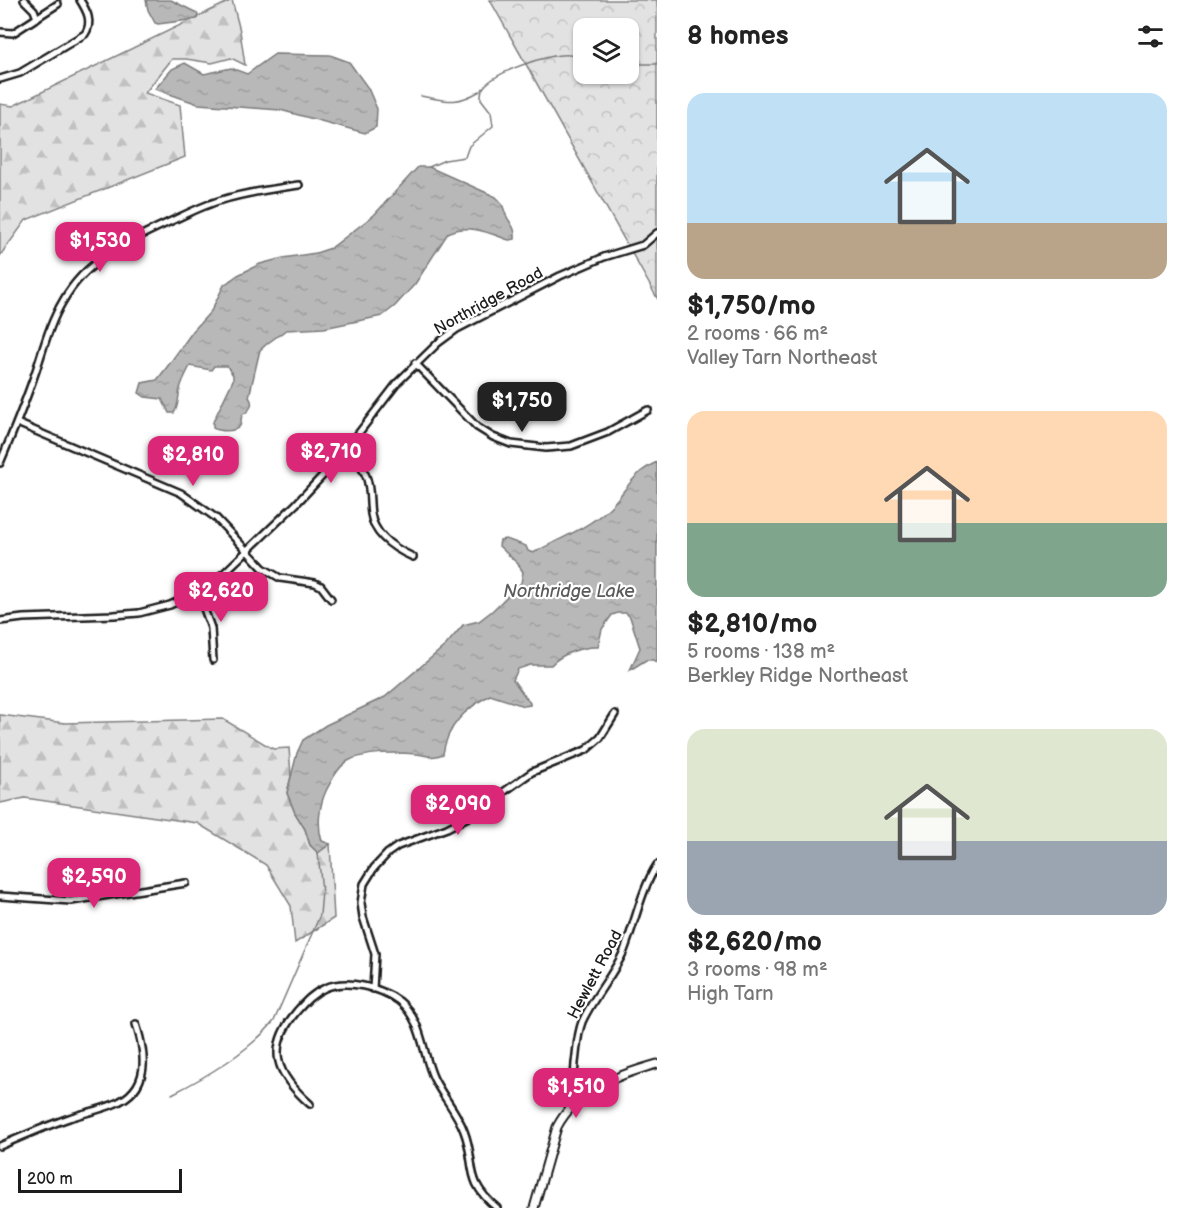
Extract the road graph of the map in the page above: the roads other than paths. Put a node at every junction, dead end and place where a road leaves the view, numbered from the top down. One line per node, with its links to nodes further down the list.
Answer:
1 (24, 0): 4 (street)
2 (80, 0): 6 (street)
3 (58, 4): 4 (street)
4 (37, 18): 5 (street)
5 (0, 32)
6 (0, 79)
7 (299, 185): 11 (street)
8 (657, 233): 9 (street, Northridge Road)
9 (415, 363): 10 (street); 12 (street, Northridge Road)
10 (648, 410)
11 (17, 423): 13 (street); 14 (street)
12 (347, 449): 14 (street, Northridge Road); 15 (street)
13 (0, 464)
14 (248, 552): 16 (street, Northridge Road); 17 (street)
15 (413, 557)
16 (198, 592): 18 (street, Northridge Road); 19 (street)
17 (331, 599)
18 (0, 621)
19 (213, 660)
20 (615, 714): 24 (street)
21 (657, 865): 27 (street, Hewlett Road)
22 (186, 883): 23 (street)
23 (0, 896)
24 (373, 989): 28 (street); 30 (street)
25 (136, 1024): 29 (street)
26 (657, 1064): 27 (street)
27 (577, 1100): 31 (street)
28 (310, 1104)
29 (0, 1146)
30 (497, 1208)
31 (534, 1208)

